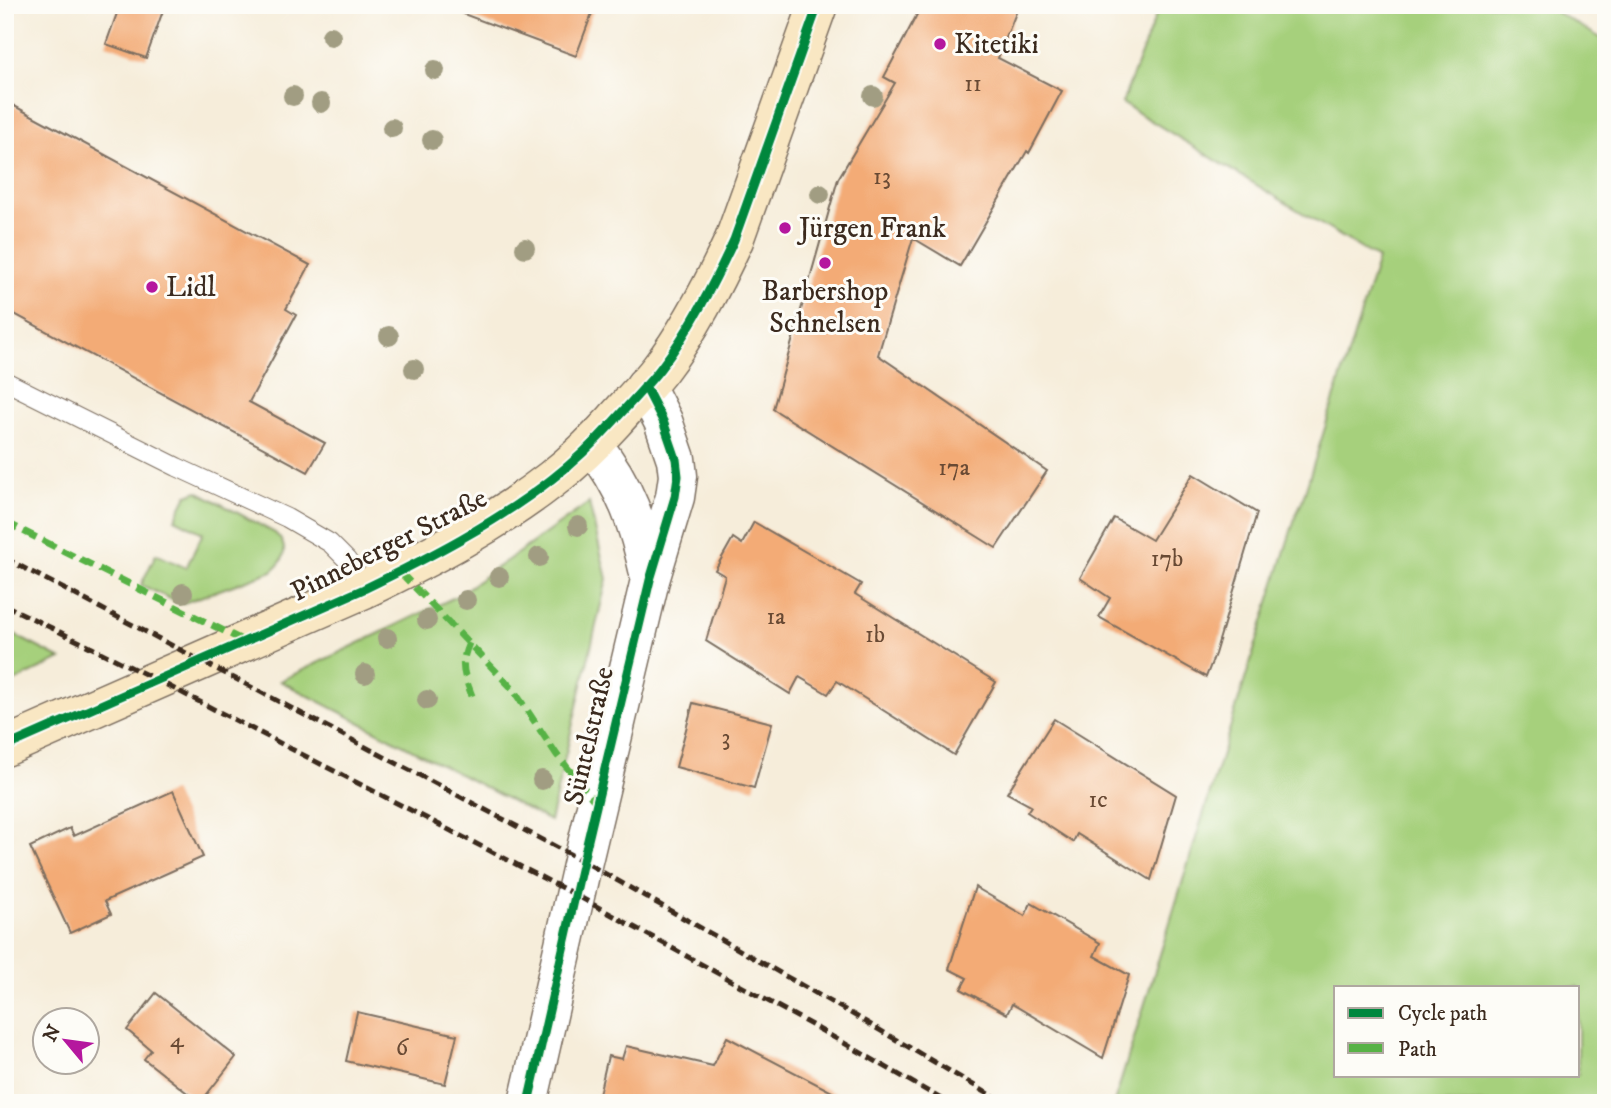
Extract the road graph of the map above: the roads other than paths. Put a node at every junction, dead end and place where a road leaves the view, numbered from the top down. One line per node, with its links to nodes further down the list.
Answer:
1 (818, 5): 3 (main road, Pinneberger Straße)
2 (5, 381): 6 (lane)
3 (645, 386): 4 (main road, Pinneberger Straße); 5 (street, Süntelstraße)
4 (592, 444): 5 (street, Süntelstraße); 6 (main road, Pinneberger Straße)
5 (650, 580): 8 (street, Süntelstraße)
6 (364, 589): 7 (main road, Pinneberger Straße)
7 (5, 747)
8 (528, 1103)

